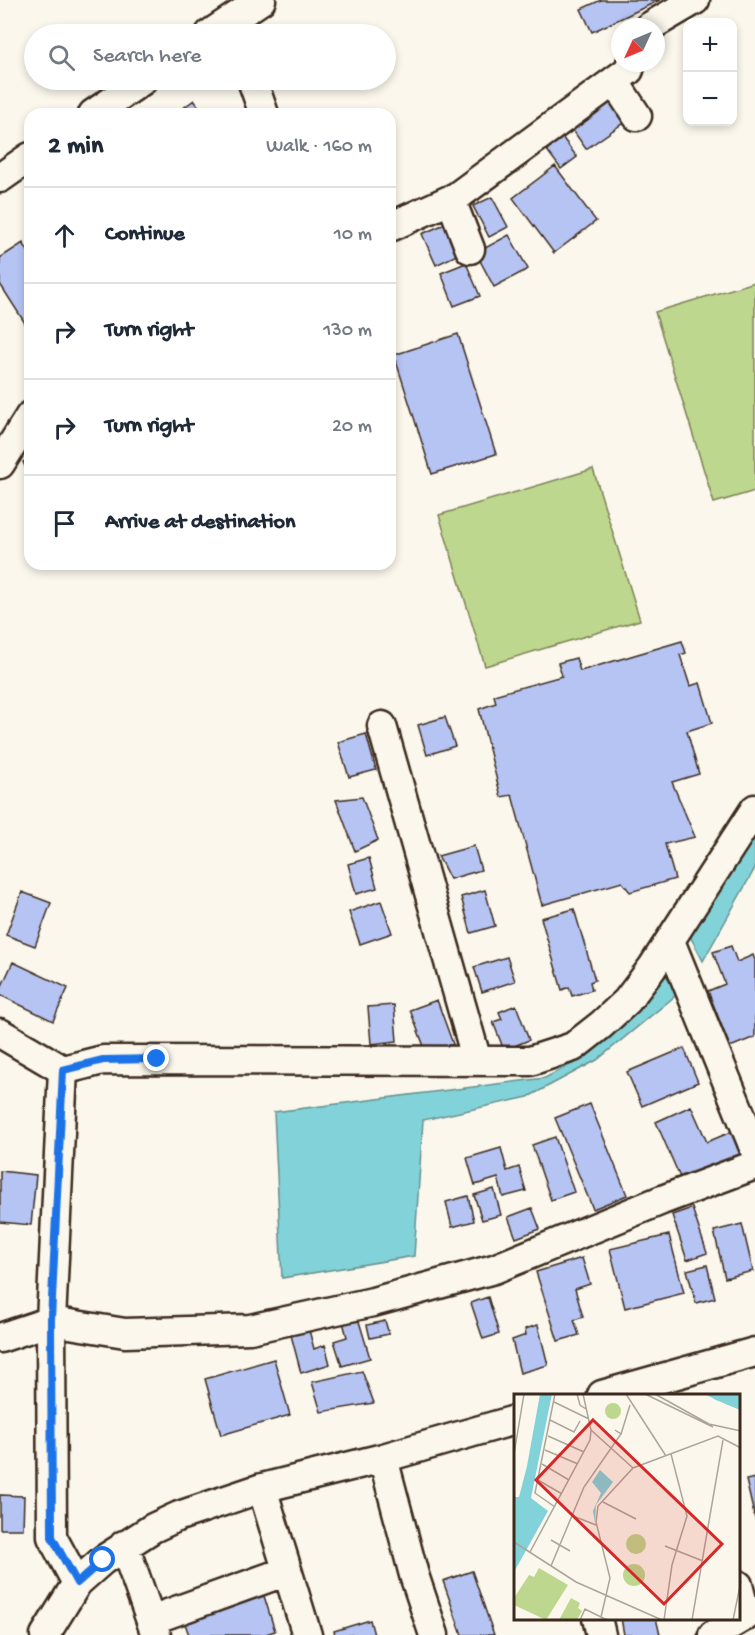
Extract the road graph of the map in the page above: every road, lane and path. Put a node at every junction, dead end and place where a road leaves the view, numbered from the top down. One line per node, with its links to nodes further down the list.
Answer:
1 (261, 0): 4 (street)
2 (695, 0): 3 (street)
3 (664, 18)
4 (232, 24)
5 (622, 72): 10 (street); 13 (street)
6 (128, 90): 8 (street)
7 (256, 90): 9 (street)
8 (102, 108)
9 (262, 108)
10 (637, 116)
11 (24, 161): 12 (street)
12 (0, 178)
13 (451, 200): 14 (street); 15 (street)
14 (396, 224)
15 (470, 249)
16 (24, 426): 17 (street)
17 (0, 464)
18 (382, 726): 22 (street)
19 (755, 809): 20 (street)
20 (669, 941): 22 (street); 24 (street)
21 (0, 1033): 23 (street)
22 (477, 1061): 23 (street)
23 (63, 1070): 26 (street)
24 (755, 1150)
25 (755, 1165): 26 (street)
26 (51, 1320): 27 (street); 36 (street)
27 (3, 1335)
28 (755, 1352): 29 (street)
29 (682, 1384): 30 (street)
30 (609, 1394)
31 (514, 1420): 32 (street)
32 (383, 1458): 33 (street); 44 (street)
33 (262, 1488): 34 (street); 35 (street)
34 (124, 1545): 36 (street); 41 (street)
35 (287, 1571): 41 (street); 43 (street)
36 (77, 1583): 42 (street)
37 (740, 1589): 38 (street)
38 (751, 1613)
39 (597, 1620): 45 (street)
40 (739, 1620): 46 (street)
41 (153, 1628)
42 (45, 1635)
43 (307, 1635)
44 (434, 1635)
45 (601, 1635)
46 (712, 1635)

